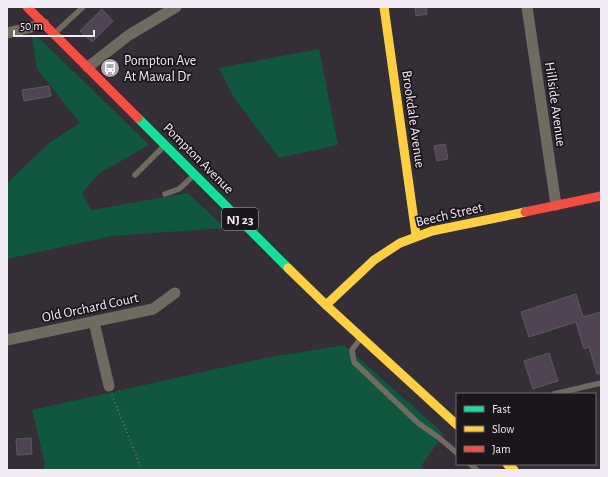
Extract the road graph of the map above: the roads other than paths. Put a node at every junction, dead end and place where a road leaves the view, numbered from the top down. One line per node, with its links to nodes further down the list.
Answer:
1 (27, 7): 6 (main road, Pompton Avenue / NJ 23)
2 (83, 7): 8 (lane)
3 (176, 7): 9 (street)
4 (384, 7): 16 (main road, Brookdale Avenue)
5 (527, 7): 15 (street, Hillside Avenue)
6 (44, 24): 7 (street); 8 (main road, Pompton Avenue / NJ 23)
7 (7, 33)
8 (54, 34): 9 (main road, Pompton Avenue / NJ 23)
9 (88, 67): 10 (main road, Pompton Avenue / NJ 23)
10 (166, 145): 11 (main road, Pompton Avenue / NJ 23); 12 (lane)
11 (195, 174): 13 (lane); 18 (main road, Pompton Avenue / NJ 23)
12 (135, 176)
13 (165, 194)
14 (601, 196): 15 (main road, Beech Street)
15 (556, 205): 16 (main road, Beech Street)
16 (416, 235): 18 (main road, Beech Street)
17 (175, 294): 19 (street, Old Orchard Court)
18 (326, 305): 20 (main road, Pompton Avenue / NJ 23)
19 (94, 322): 21 (street, Old Orchard Court); 23 (street)
20 (361, 338): 25 (main road, Pompton Avenue / NJ 23); 26 (lane)
21 (7, 340)
22 (601, 383): 24 (lane)
23 (109, 386)
24 (558, 393)
25 (456, 424)
26 (456, 452)

